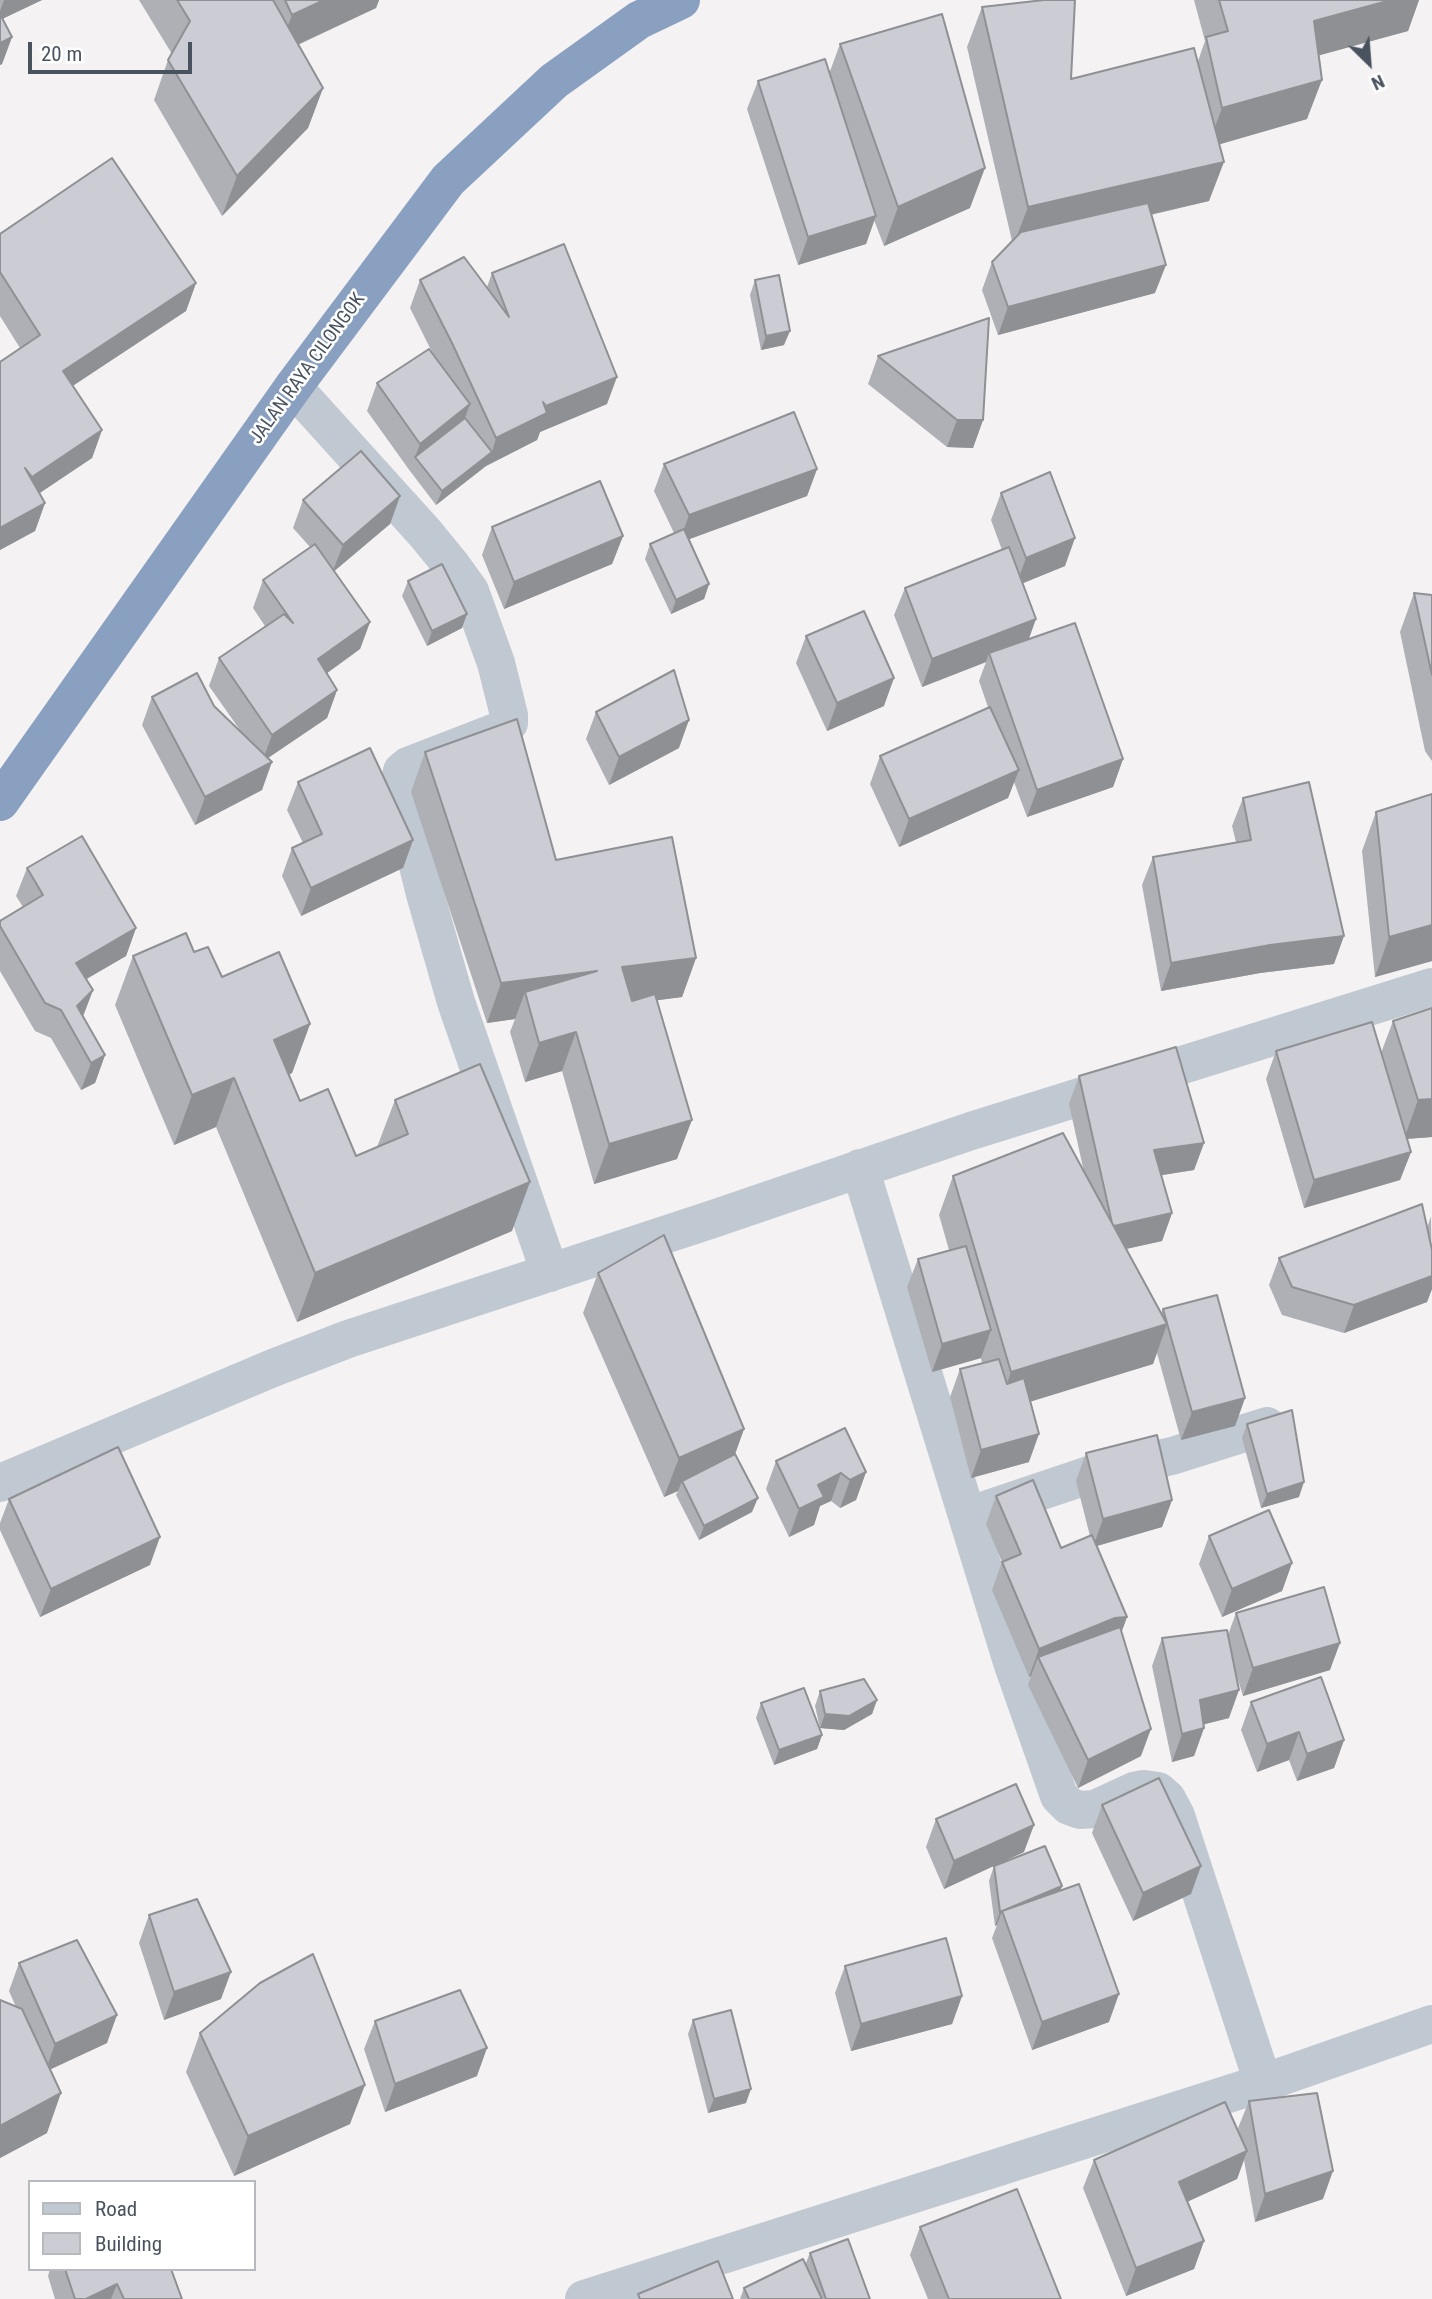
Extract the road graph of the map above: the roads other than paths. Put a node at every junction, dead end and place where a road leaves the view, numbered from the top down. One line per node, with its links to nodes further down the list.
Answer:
1 (681, 0): 2 (highway, JALAN RAYA CILONGOK)
2 (293, 387): 3 (highway, JALAN RAYA CILONGOK); 6 (street)
3 (0, 802)
4 (1432, 987): 5 (street)
5 (860, 1168): 6 (street); 9 (street)
6 (550, 1273): 8 (street)
7 (1266, 1426): 9 (street)
8 (0, 1483)
9 (966, 1516): 11 (street)
10 (1432, 2024): 11 (street)
11 (1263, 2082): 12 (street)
12 (584, 2299)

